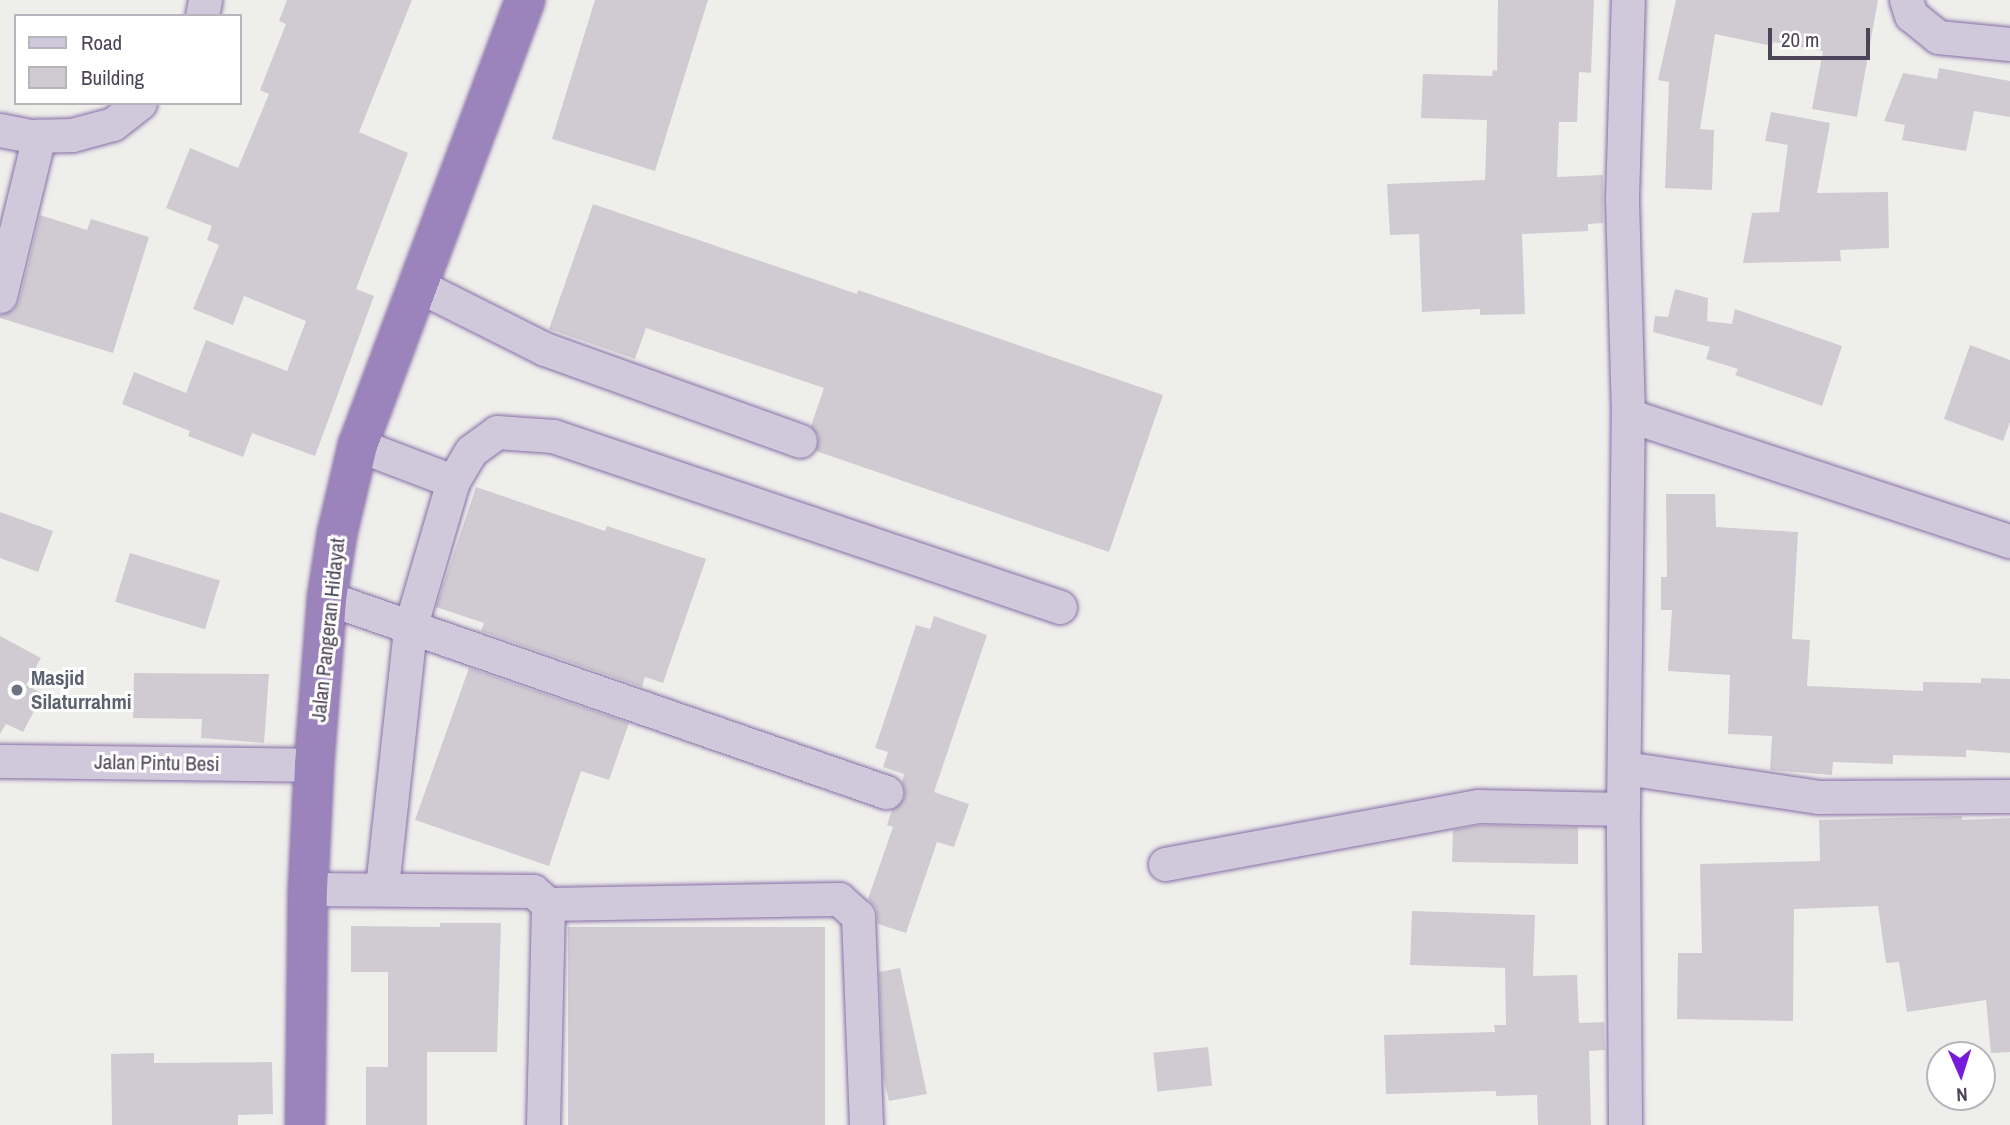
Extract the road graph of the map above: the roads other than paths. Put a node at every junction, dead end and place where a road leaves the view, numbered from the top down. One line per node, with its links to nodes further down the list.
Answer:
1 (525, 0): 8 (highway, Jalan Pangeran Hidayat)
2 (1628, 0): 10 (street)
3 (1906, 0): 4 (street)
4 (2010, 44)
5 (137, 105): 7 (street)
6 (0, 130): 7 (street)
7 (39, 136): 9 (street)
8 (417, 285): 11 (street); 12 (highway, Jalan Pangeran Hidayat)
9 (0, 296)
10 (1628, 415): 14 (street); 20 (street)
11 (800, 441)
12 (358, 444): 13 (street); 15 (highway, Jalan Pangeran Hidayat)
13 (453, 481): 16 (street); 17 (street)
14 (2010, 541)
15 (327, 598): 17 (street); 19 (highway, Jalan Pangeran Hidayat)
16 (1060, 607)
17 (410, 628): 21 (street); 25 (street)
18 (0, 761): 19 (street, Jalan Pintu Besi)
19 (314, 765): 26 (highway, Jalan Pangeran Hidayat)
20 (1625, 768): 22 (street); 23 (street)
21 (886, 792)
22 (2010, 796)
23 (1623, 809): 24 (street); 31 (street)
24 (1165, 864)
25 (382, 887): 26 (street); 27 (street)
26 (308, 889): 28 (highway, Jalan Pangeran Hidayat)
27 (548, 904): 29 (street); 30 (street)
28 (306, 1125)
29 (543, 1125)
30 (866, 1125)
31 (1625, 1125)

